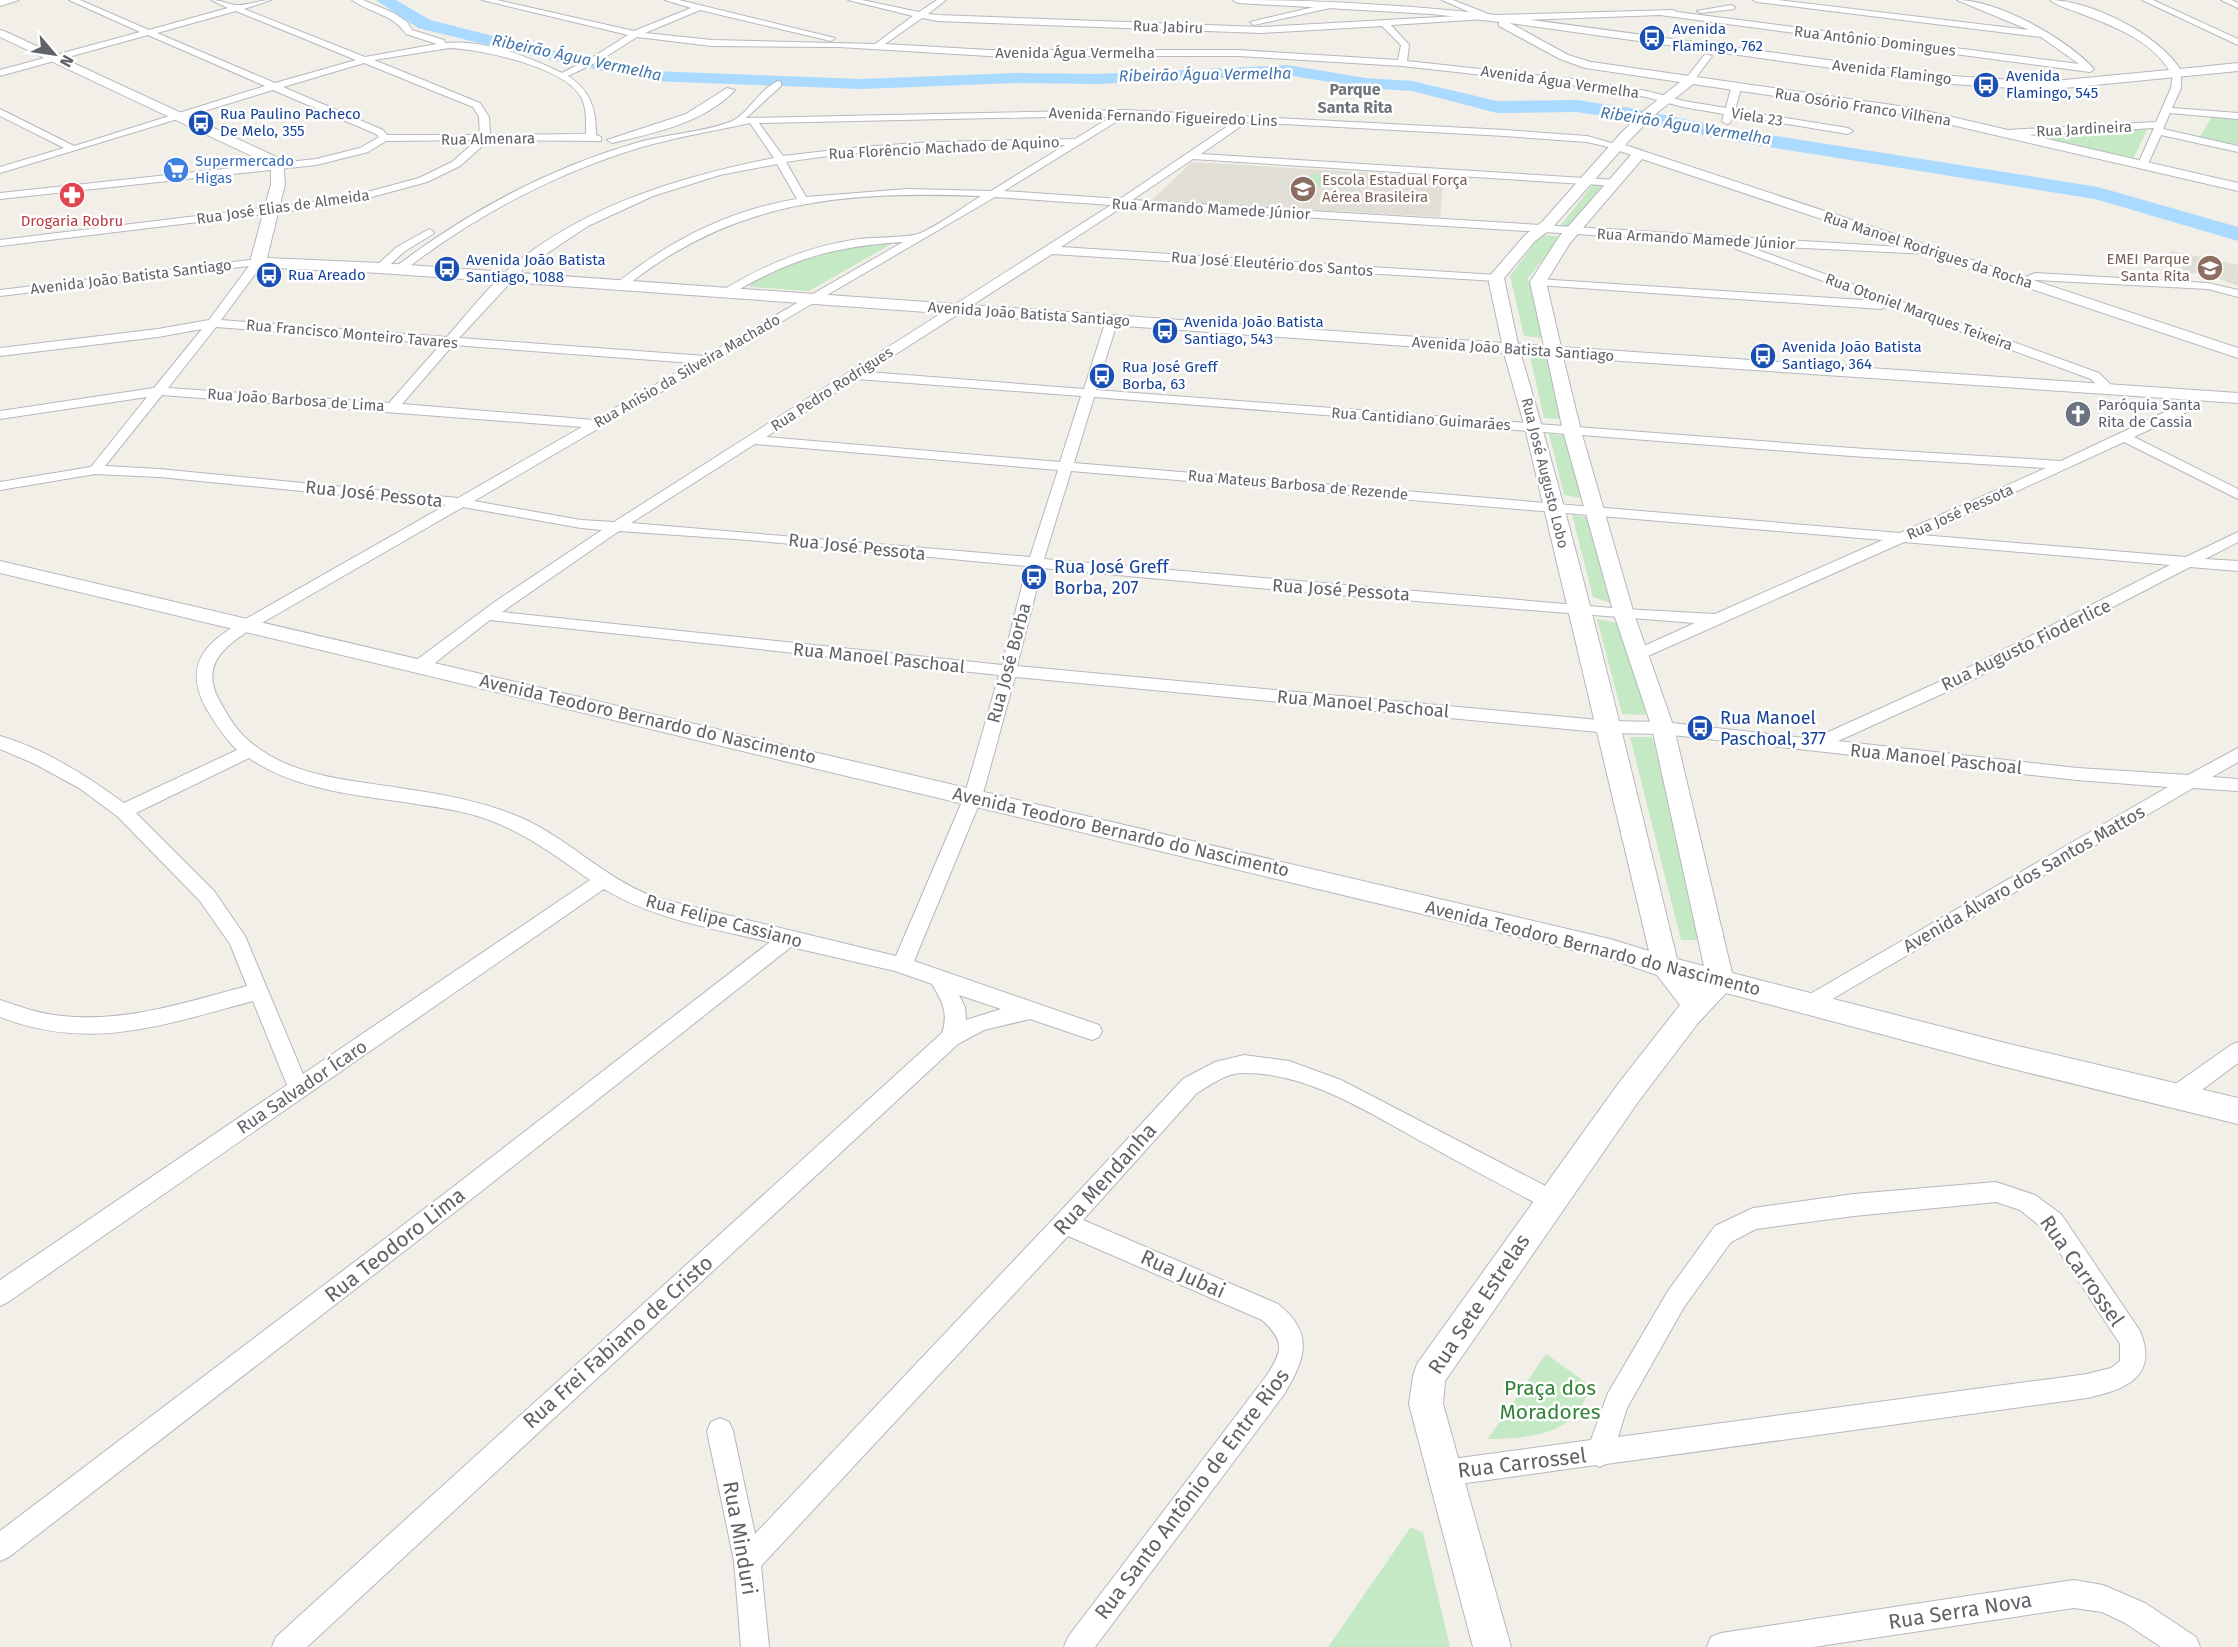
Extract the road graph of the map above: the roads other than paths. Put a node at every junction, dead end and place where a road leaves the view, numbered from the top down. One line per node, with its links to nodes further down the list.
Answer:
1 (14, 0): 17 (street)
2 (73, 0): 31 (street)
3 (215, 0): 22 (street)
4 (267, 0): 22 (street)
5 (356, 0): 32 (street)
6 (486, 0): 34 (street, Avenida Água Vermelha)
7 (669, 0): 21 (street)
8 (852, 0): 25 (street, Rua Jabiru)
9 (942, 0): 25 (street)
10 (1238, 0): 19 (street, Avenida Flamingo)
11 (1445, 0): 23 (street); 26 (street)
12 (1756, 0): 35 (street)
13 (1961, 0): 35 (street)
14 (2055, 0): 47 (street)
15 (2146, 0): 36 (street)
16 (2225, 0): 20 (street)
17 (0, 3)
18 (1733, 3): 24 (street); 28 (street)
19 (1327, 6): 23 (street, Avenida Flamingo); 30 (street)
20 (2238, 6)
21 (699, 7): 34 (street); 38 (street)
22 (237, 8): 31 (street); 41 (street)
23 (1432, 11): 26 (street, Avenida Flamingo)
24 (1662, 13): 27 (street); 28 (street, Rua Antônio Domingues)
25 (920, 16): 30 (street, Rua Jabiru); 39 (street)
26 (1489, 17): 27 (street, Avenida Flamingo); 29 (street, Rua Jabiru); 49 (street, Rua Osório Franco Vilhena)
27 (1550, 21): 50 (street, Avenida Flamingo)
28 (1720, 21): 44 (street, Rua Antônio Domingues)
29 (1385, 24): 30 (street, Rua Jabiru); 43 (street)
30 (1229, 29)
31 (149, 32): 42 (street); 52 (street)
32 (409, 32): 37 (street); 41 (street)
33 (0, 33): 42 (street)
34 (635, 34): 38 (street, Avenida Água Vermelha); 48 (street)
35 (2046, 34): 44 (street)
36 (2238, 42)
37 (451, 45): 41 (street); 48 (street)
38 (859, 45): 39 (street, Avenida Água Vermelha)
39 (877, 46): 43 (street, Avenida Água Vermelha)
40 (1708, 56): 49 (street)
41 (369, 57): 52 (street); 69 (street)
42 (53, 58): 46 (street); 59 (street)
43 (1402, 63): 55 (street, Avenida Água Vermelha)
44 (2089, 68): 50 (street)
45 (2238, 68): 47 (street, Avenida Flamingo)
46 (0, 73)
47 (2177, 73): 50 (street, Avenida Flamingo); 56 (street)
48 (562, 76): 72 (street)
49 (1689, 81): 53 (street, Rua Osório Franco Vilhena); 55 (street)
50 (2102, 81)
51 (778, 84): 64 (street)
52 (275, 86): 59 (street); 68 (street)
53 (1736, 88): 61 (street); 67 (street, Rua Osório Franco Vilhena)
54 (730, 90): 70 (street)
55 (1666, 100): 61 (street, Viela 23); 74 (street)
56 (2167, 110): 60 (street); 65 (street)
57 (0, 112): 75 (street)
58 (1124, 113): 62 (street, Avenida Fernando Figueiredo Lins); 63 (street, Avenida Fernando Figueiredo Lins); 71 (street, Rua Anísio da Silveira Machado)
59 (178, 116): 75 (street); 81 (street)
60 (2238, 116)
61 (1729, 117): 66 (street, Viela 23)
62 (1246, 118): 74 (street, Avenida Fernando Figueiredo Lins); 78 (street, Rua Pedro Rodrigues)
63 (752, 120): 64 (street, Avenida Fernando Figueiredo Lins); 79 (street)
64 (737, 122): 73 (street, Avenida Fernando Figueiredo Lins)
65 (2159, 128): 67 (street, Rua Jardineira); 76 (street, Rua Jardineira); 80 (street)
66 (1848, 131)
67 (2007, 133): 80 (street, Rua Osório Franco Vilhena)
68 (384, 138): 69 (street, Rua Almenara); 81 (street)
69 (485, 139): 72 (street, Rua Almenara); 90 (street, Rua José Elias de Almeida)
70 (612, 140): 72 (street, Avenida Fernando Figueiredo Lins); 73 (street, Avenida Fernando Figueiredo Lins)
71 (1078, 142): 79 (street, Rua Florêncio Machado de Aquino); 86 (street, Rua Anísio da Silveira Machado)
72 (591, 144): 99 (street)
73 (639, 145): 100 (street, Avenida Fernando Figueiredo Lins)
74 (1617, 146): 77 (street, Rua Manoel Rodrigues da Rocha); 83 (street)
75 (74, 149): 82 (street)
76 (2238, 149)
77 (1640, 153): 84 (street); 97 (street, Rua Manoel Rodrigues da Rocha)
78 (1192, 156): 83 (street); 89 (street, Rua Pedro Rodrigues)
79 (780, 160): 88 (street); 101 (street, Rua Florêncio Machado de Aquino)
80 (2143, 164): 85 (street, Rua Osório Franco Vilhena)
81 (279, 165): 87 (street); 90 (street)
82 (0, 172)
83 (1585, 181): 84 (street); 91 (street)
84 (1616, 183): 92 (street)
85 (2238, 188)
86 (990, 194): 88 (street, Rua Armando Mamede Júnior); 89 (street, Rua Armando Mamede Júnior); 93 (street, Rua Anísio da Silveira Machado)
87 (0, 196)
88 (803, 200): 105 (street, Rua Armando Mamede Júnior)
89 (1119, 204): 91 (street, Rua Armando Mamede Júnior); 96 (street, Rua Pedro Rodrigues)
90 (272, 211): 95 (street, Rua José Elias de Almeida); 98 (street)
91 (1540, 230): 92 (street, Rua Armando Mamede Júnior); 102 (street)
92 (1573, 232): 94 (street, Rua Armando Mamede Júnior); 104 (street)
93 (918, 238): 106 (street); 109 (street, Rua Anísio da Silveira Machado)
94 (1724, 241): 97 (street, Rua Armando Mamede Júnior); 110 (street, Rua Otoniel Marques Teixeira)
95 (0, 243)
96 (1048, 250): 102 (street, Rua José Eleutério dos Santos); 111 (street, Rua Pedro Rodrigues)
97 (1930, 251): 103 (street, Rua Manoel Rodrigues da Rocha)
98 (258, 262): 99 (street, Avenida João Batista Santiago); 107 (street, Avenida João Batista Santiago); 113 (street)
99 (380, 268): 100 (street, Avenida João Batista Santiago)
100 (398, 270): 101 (street, Avenida João Batista Santiago)
101 (507, 277): 105 (street, Avenida João Batista Santiago); 114 (street, Rua Florêncio Machado de Aquino)
102 (1496, 278): 115 (street, Rua José Augusto Lobo)
103 (2023, 281): 108 (street); 118 (street, Rua Manoel Rodrigues da Rocha)
104 (1538, 282): 110 (street); 116 (street)
105 (621, 285): 106 (street, Avenida João Batista Santiago)
106 (727, 292): 109 (street, Avenida João Batista Santiago)
107 (0, 293)
108 (2238, 294)
109 (811, 299): 111 (street, Avenida João Batista Santiago); 119 (street, Rua Anísio da Silveira Machado)
110 (1901, 306): 121 (street, Rua Otoniel Marques Teixeira)
111 (957, 309): 112 (street, Avenida João Batista Santiago); 120 (street, Rua Pedro Rodrigues)
112 (1112, 320): 115 (street, Avenida João Batista Santiago); 123 (street, Rua José Borba)
113 (213, 323): 114 (street, Rua Francisco Monteiro Tavares); 117 (street, Rua Francisco Monteiro Tavares); 122 (street)
114 (448, 342): 119 (street, Rua Francisco Monteiro Tavares); 126 (street, Rua Florêncio Machado de Aquino)
115 (1511, 349): 116 (street, Avenida João Batista Santiago); 129 (street, Rua José Augusto Lobo)
116 (1553, 351): 121 (street, Avenida João Batista Santiago); 130 (street)
117 (0, 352)
118 (2238, 353)
119 (706, 360): 128 (street, Rua Anísio da Silveira Machado)
120 (854, 375): 123 (street, Rua Cantidiano Guimarães); 132 (street, Rua Pedro Rodrigues)
121 (2109, 389): 124 (street, Avenida João Batista Santiago)
122 (159, 391): 126 (street, Rua João Barbosa de Lima); 127 (street, Rua João Barbosa de Lima); 136 (street)
123 (1088, 393): 129 (street, Rua Cantidiano Guimarães); 135 (street, Rua José Borba)
124 (2192, 394): 125 (street, Avenida João Batista Santiago); 131 (street, Rua José Pessota)
125 (2238, 398)
126 (392, 407): 128 (street, Rua João Barbosa de Lima)
127 (0, 415)
128 (594, 424): 140 (street, Rua Anísio da Silveira Machado)
129 (1534, 428): 130 (street, Rua Cantidiano Guimarães); 141 (street, Rua José Augusto Lobo)
130 (1572, 430): 133 (street, Rua Cantidiano Guimarães); 142 (street)
131 (2125, 437): 134 (street, Rua José Pessota); 139 (street)
132 (753, 440): 135 (street, Rua Mateus Barbosa de Rezende); 144 (street, Rua Pedro Rodrigues)
133 (1987, 461): 134 (street, Rua Cantidiano Guimarães); 137 (street, Rua Cantidiano Guimarães)
134 (2060, 465): 137 (street, Rua José Pessota)
135 (1065, 466): 141 (street, Rua Mateus Barbosa de Rezende); 151 (street, Rua José Borba)
136 (95, 470): 138 (street, Rua José Pessota); 140 (street, Rua José Pessota)
137 (2026, 483): 143 (street, Rua José Pessota)
138 (0, 486)
139 (2238, 495)
140 (459, 502): 144 (street, Rua José Pessota); 158 (street, Rua Anísio da Silveira Machado)
141 (1553, 506): 142 (street, Rua Mateus Barbosa de Rezende); 154 (street, Rua José Augusto Lobo)
142 (1595, 510): 145 (street, Rua Mateus Barbosa de Rezende); 155 (street)
143 (1947, 519): 147 (street, Rua José Pessota); 148 (street)
144 (614, 527): 151 (street, Rua José Pessota); 156 (street, Rua Pedro Rodrigues)
145 (1842, 532): 147 (street, Rua Mateus Barbosa de Rezende); 149 (street)
146 (2238, 536): 150 (street, Rua Augusto Fioderlice)
147 (1906, 537): 148 (street, Rua Mateus Barbosa de Rezende); 149 (street, Rua José Pessota)
148 (1972, 542): 150 (street, Rua Mateus Barbosa de Rezende)
149 (1858, 558): 157 (street, Rua José Pessota)
150 (2191, 562): 152 (street, Rua Mateus Barbosa de Rezende); 165 (street, Rua Augusto Fioderlice)
151 (1035, 564): 154 (street, Rua José Pessota); 161 (street, Rua José Borba)
152 (2238, 566)
153 (0, 567): 158 (street, Avenida Teodoro Bernardo do Nascimento)
154 (1580, 610): 155 (street, Rua José Pessota); 162 (street, Rua José Augusto Lobo)
155 (1624, 614): 157 (street, Rua José Pessota); 159 (street)
156 (488, 615): 160 (street, Rua Pedro Rodrigues); 161 (street, Rua Manoel Paschoal)
157 (1717, 619): 159 (street, Rua José Pessota)
158 (247, 624): 160 (street, Avenida Teodoro Bernardo do Nascimento); 166 (street, Rua Felipe Cassiano)
159 (1639, 655): 163 (street)
160 (421, 665): 170 (street, Avenida Teodoro Bernardo do Nascimento)
161 (1008, 671): 162 (street, Rua Manoel Paschoal); 170 (street, Rua José Borba)
162 (1609, 727): 163 (street, Rua Manoel Paschoal); 175 (street, Rua José Augusto Lobo)
163 (1663, 728): 165 (street, Rua Manoel Paschoal); 177 (street)
164 (0, 742): 171 (street)
165 (1810, 746): 168 (street, Rua Manoel Paschoal)
166 (249, 751): 171 (street); 172 (street, Rua Felipe Cassiano)
167 (2238, 754): 168 (street, Avenida Álvaro dos Santos Mattos)
168 (2193, 781): 169 (street, Rua Manoel Paschoal); 179 (street, Avenida Álvaro dos Santos Mattos)
169 (2238, 785)
170 (973, 797): 174 (street, Rua José Borba); 175 (street, Avenida Teodoro Bernardo do Nascimento)
171 (123, 811): 178 (street)
172 (604, 880): 173 (street, Rua Felipe Cassiano); 186 (street, Rua Salvador Ícaro)
173 (787, 939): 174 (street, Rua Felipe Cassiano); 196 (street, Rua Teodoro Lima)
174 (902, 966): 176 (street, Rua Felipe Cassiano)
175 (1666, 967): 177 (street, Avenida Teodoro Bernardo do Nascimento); 180 (street)
176 (939, 979): 182 (street, Rua Felipe Cassiano); 184 (street)
177 (1721, 981): 179 (street, Avenida Teodoro Bernardo do Nascimento); 180 (street, Rua Sete Estrelas)
178 (257, 992): 181 (street); 186 (street)
179 (1810, 1004): 187 (street, Avenida Teodoro Bernardo do Nascimento)
180 (1696, 1006): 189 (street, Rua Sete Estrelas)
181 (0, 1008)
182 (1028, 1011): 183 (street, Rua Felipe Cassiano); 184 (street, Rua Frei Fabiano de Cristo)
183 (1092, 1031)
184 (951, 1038): 198 (street, Rua Frei Fabiano de Cristo)
185 (2238, 1051): 187 (street)
186 (298, 1089): 191 (street, Rua Salvador Ícaro)
187 (2175, 1096): 188 (street, Avenida Teodoro Bernardo do Nascimento)
188 (2238, 1112)
189 (1551, 1200): 190 (street, Rua Mendanha); 195 (street, Rua Sete Estrelas)
190 (1065, 1223): 192 (street, Rua Jubai); 197 (street, Rua Mendanha)
191 (0, 1294)
192 (1292, 1337): 200 (street, Rua Santo Antônio de Entre Rios)
193 (720, 1431): 197 (street, Rua Minduri)
194 (1599, 1454): 194 (street, Rua Carrossel); 195 (street, Rua Carrossel)
195 (1445, 1473): 201 (street, Rua Sete Estrelas)
196 (0, 1548)
197 (747, 1561): 199 (street, Rua Minduri)
198 (286, 1647)
199 (755, 1647)
200 (1078, 1647)
201 (1492, 1647)
202 (1721, 1647): 203 (street, Rua Serra Nova)
203 (2186, 1647)

